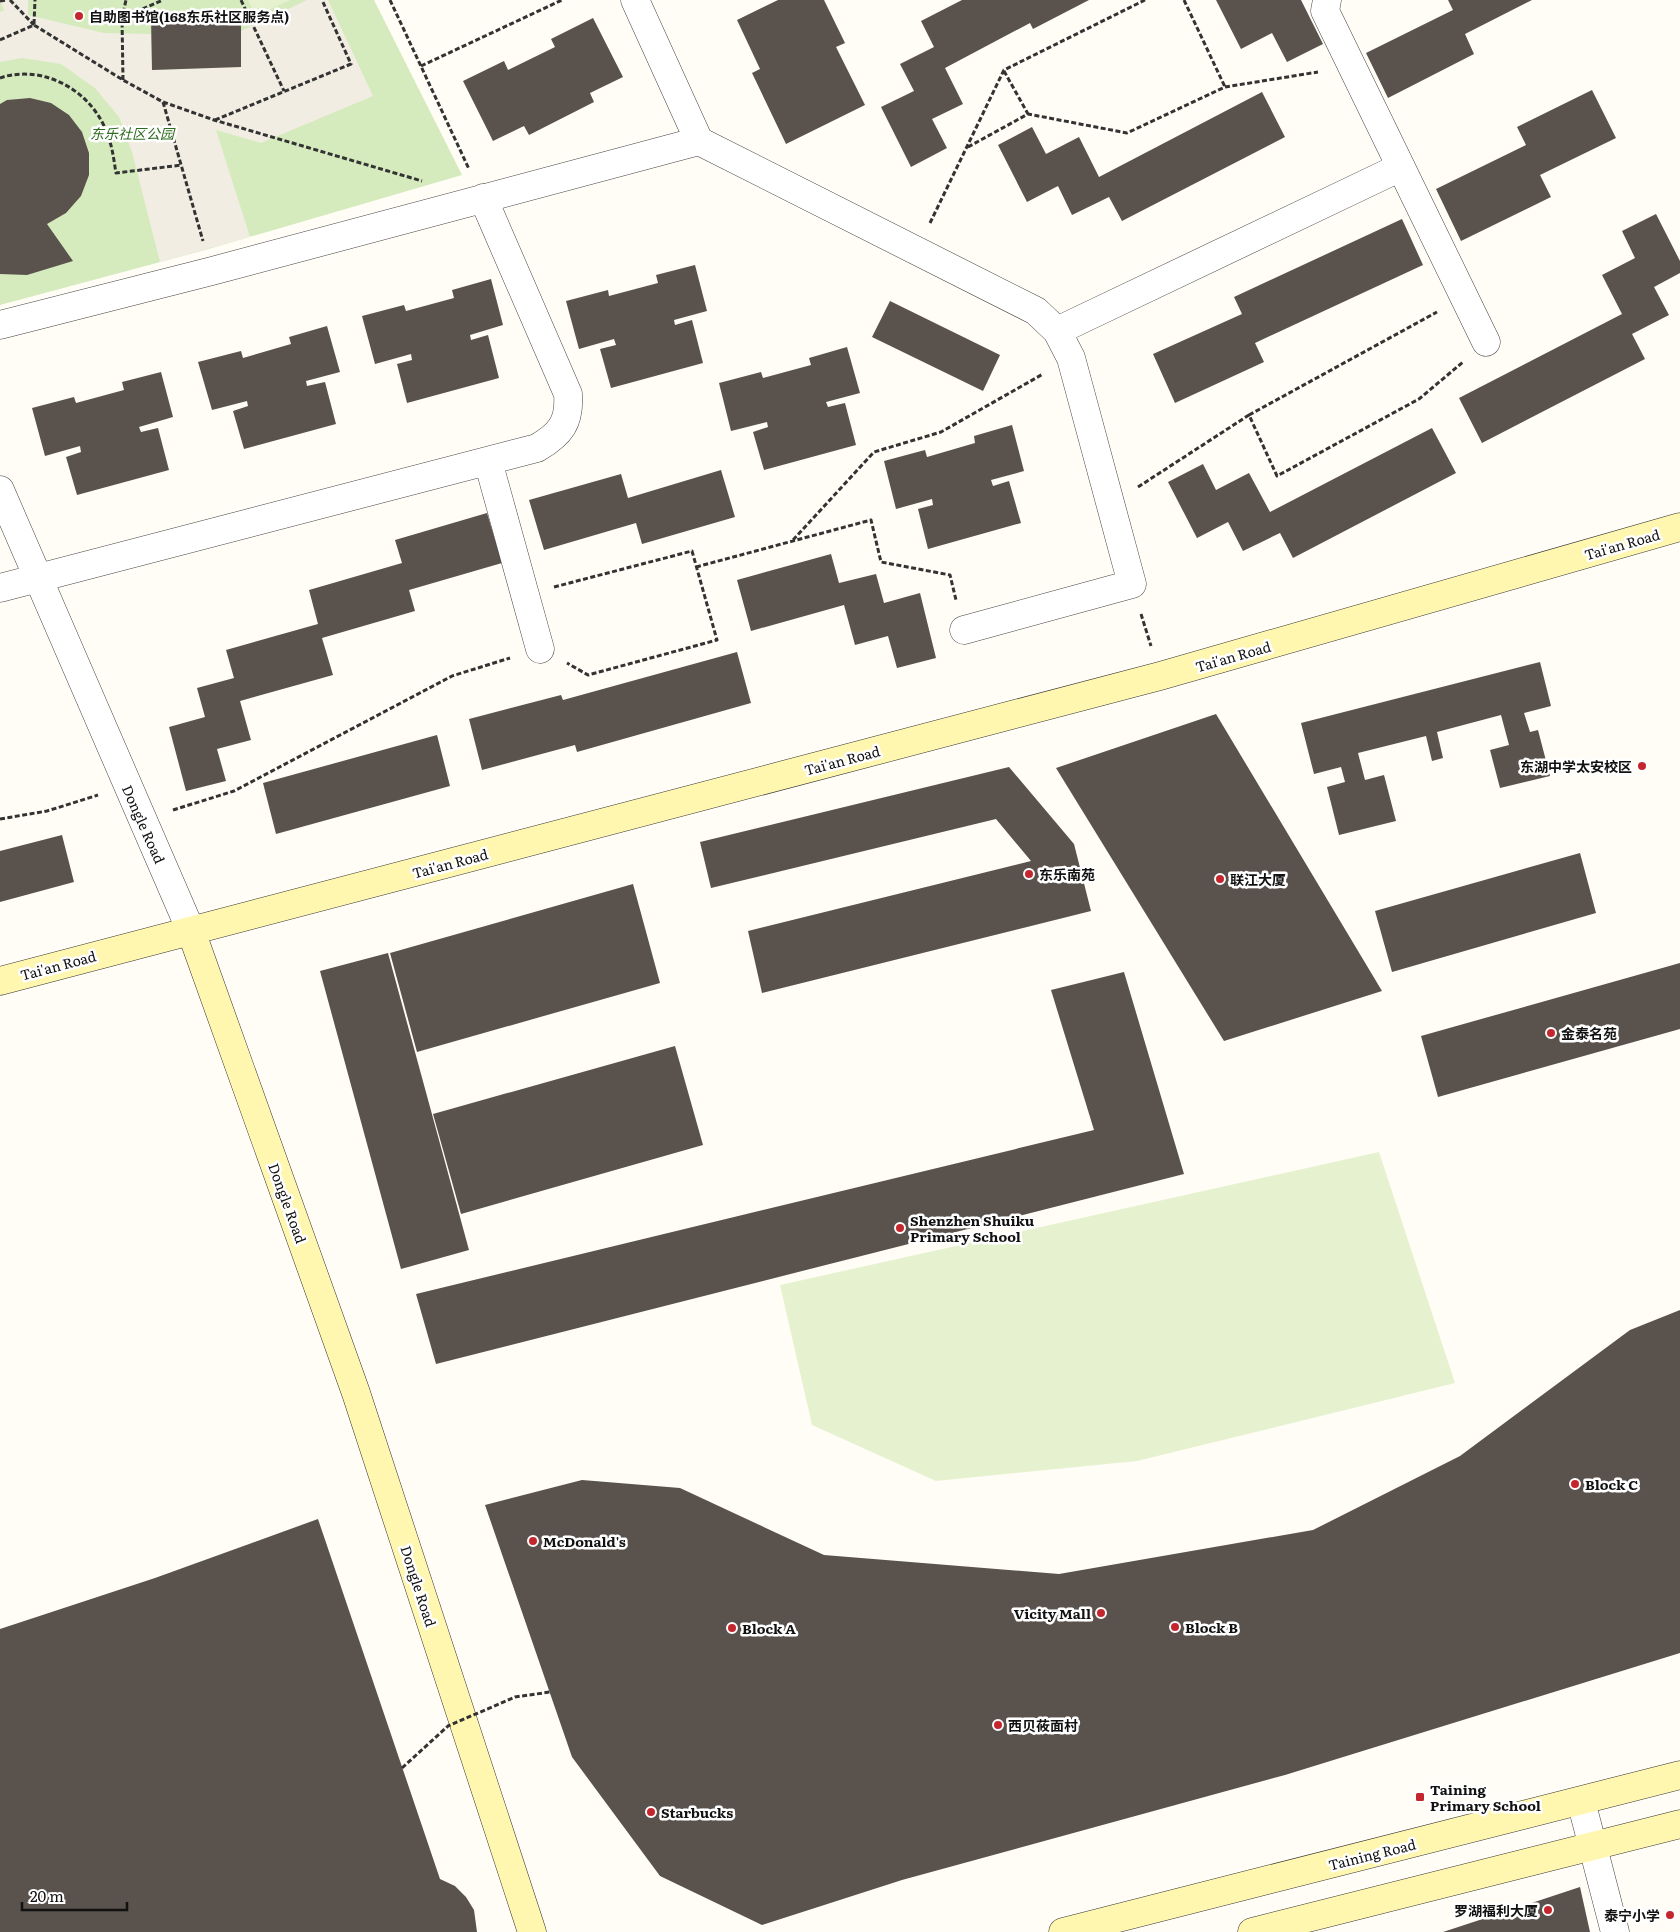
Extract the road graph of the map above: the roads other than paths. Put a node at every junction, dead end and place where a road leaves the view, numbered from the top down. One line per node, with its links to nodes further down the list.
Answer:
1 (635, 0): 3 (street)
2 (1327, 0): 4 (street)
3 (700, 141): 5 (street); 7 (street)
4 (1401, 167): 7 (street); 8 (street)
5 (483, 198): 6 (street); 9 (street)
6 (0, 325)
7 (1056, 331): 14 (street)
8 (1486, 342)
9 (488, 461): 12 (street); 15 (street)
10 (0, 490): 12 (street, Dongle Road)
11 (1680, 527): 16 (street, Tai'an Road)
12 (38, 578): 13 (street); 16 (street, Dongle Road)
13 (0, 588)
14 (964, 630)
15 (540, 649)
16 (191, 931): 17 (street, Tai'an Road); 22 (street, Dongle Road)
17 (0, 980)
18 (1680, 1775): 19 (street, Taining Road)
19 (1581, 1801): 21 (street); 23 (street, Taining Road)
20 (1680, 1824): 21 (street)
21 (1593, 1847): 24 (street); 25 (street)
22 (532, 1932)
23 (1063, 1932)
24 (1252, 1932)
25 (1615, 1932)

